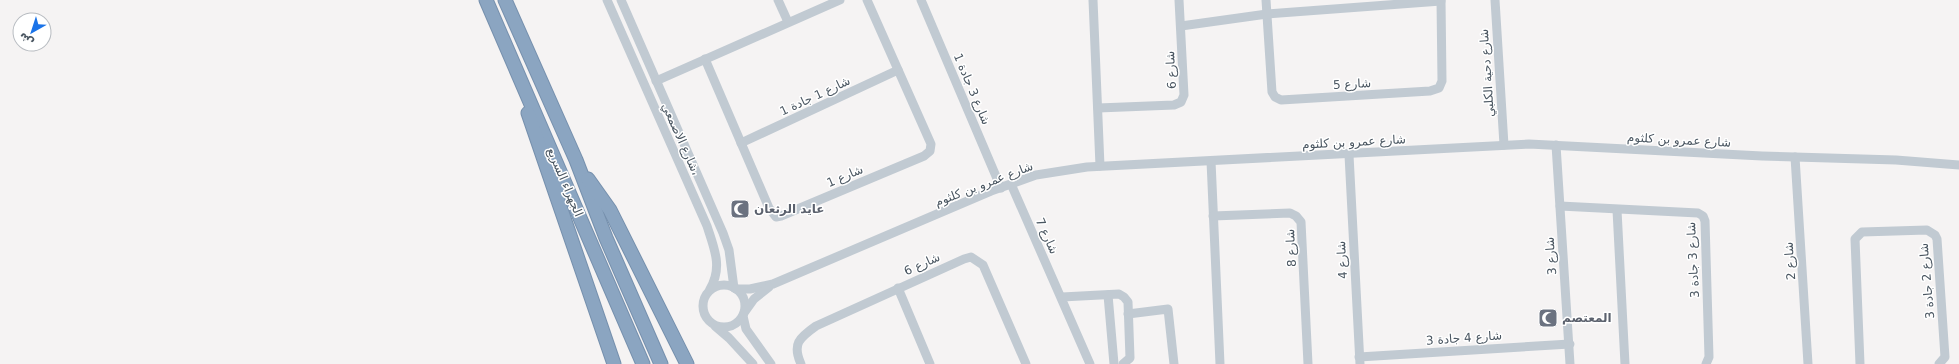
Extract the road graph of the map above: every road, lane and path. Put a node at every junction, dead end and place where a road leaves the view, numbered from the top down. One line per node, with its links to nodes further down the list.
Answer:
1 (486, 0): 18 (highway, الجهراء السريع)
2 (506, 0): 27 (highway, الجهراء السريع)
3 (607, 0): 39 (street, شارع الاصمعي،)
4 (621, 0): 20 (street, شارع الاصمعي،)
5 (778, 0): 15 (street)
6 (840, 0): 15 (street)
7 (867, 0): 19 (street, شارع 1)
8 (921, 0): 32 (street, شارع 3 جادة 1)
9 (1094, 0): 21 (street)
10 (1179, 0): 16 (street, شارع 6)
11 (1266, 0): 14 (street, شارع 5)
12 (1495, 0): 23 (street, شارع دحية الكلبي)
13 (1441, 1): 14 (street); 14 (street, شارع 5)
14 (1267, 14): 16 (street)
15 (788, 22): 17 (street)
16 (1181, 26): 21 (street, شارع 6)
17 (705, 59): 20 (street); 22 (street, شارع 1)
18 (515, 65): 47 (highway); 48 (highway, الجهراء السريع)
19 (898, 70): 22 (street, شارع 1 جادة 1); 22 (street, شارع 1)
20 (656, 81): 37 (street, شارع الاصمعي،)
21 (1098, 108): 30 (street)
22 (741, 143)
23 (1504, 145): 24 (street, شارع عمرو بن كلثوم); 25 (street, شارع عمرو بن كلثوم)
24 (1556, 146): 26 (street, شارع عمرو بن كلثوم); 33 (street, شارع 3)
25 (1349, 155): 28 (street, شارع عمرو بن كلثوم); 46 (street, شارع 4)
26 (1795, 157): 29 (street, شارع عمرو بن كلثوم); 65 (street, شارع 2)
27 (576, 160): 49 (highway, الجهراء السريع); 50 (highway)
28 (1211, 161): 30 (street, شارع عمرو بن كلثوم); 35 (street)
29 (1959, 165)
30 (1100, 166): 31 (street, شارع عمرو بن كلثوم)
31 (1011, 184): 32 (street, شارع عمرو بن كلثوم); 41 (street, شارع 7)
32 (1001, 188): 36 (street, شارع عمرو بن كلثوم)
33 (1560, 206): 34 (street, شارع 3 جادة 3); 45 (street, شارع 3)
34 (1617, 210): 63 (street); 64 (street, شارع 3 جادة 3)
35 (1213, 216): 60 (street); 61 (street, شارع 8)
36 (773, 284): 37 (street, شارع عمرو بن كلثوم); 43 (street, شارع عمرو بن كلثوم)
37 (735, 288): 39 (street); 43 (street)
38 (898, 288): 53 (street, شارع 6); 54 (street); 55 (street, شارع 6)
39 (710, 289): 44 (street)
40 (1108, 295): 41 (street); 42 (street); 57 (street)
41 (1062, 297): 56 (street, شارع 7)
42 (1128, 314): 58 (street); 59 (street)
43 (743, 315): 44 (street); 52 (street)
44 (714, 326): 51 (street)
45 (1570, 344): 46 (street, شارع 4 جادة 3); 62 (street, شارع 3)
46 (1360, 360)
47 (614, 364)
48 (643, 364)
49 (661, 364)
50 (687, 364)
51 (753, 364)
52 (771, 364)
53 (801, 364)
54 (930, 364)
55 (1026, 364)
56 (1090, 364)
57 (1114, 364)
58 (1123, 364)
59 (1174, 364)
60 (1220, 364)
61 (1308, 364)
62 (1570, 364)
63 (1625, 364)
64 (1706, 364)
65 (1808, 364)
66 (1860, 364): 67 (street, شارع 2 جادة 3)
67 (1939, 364)

